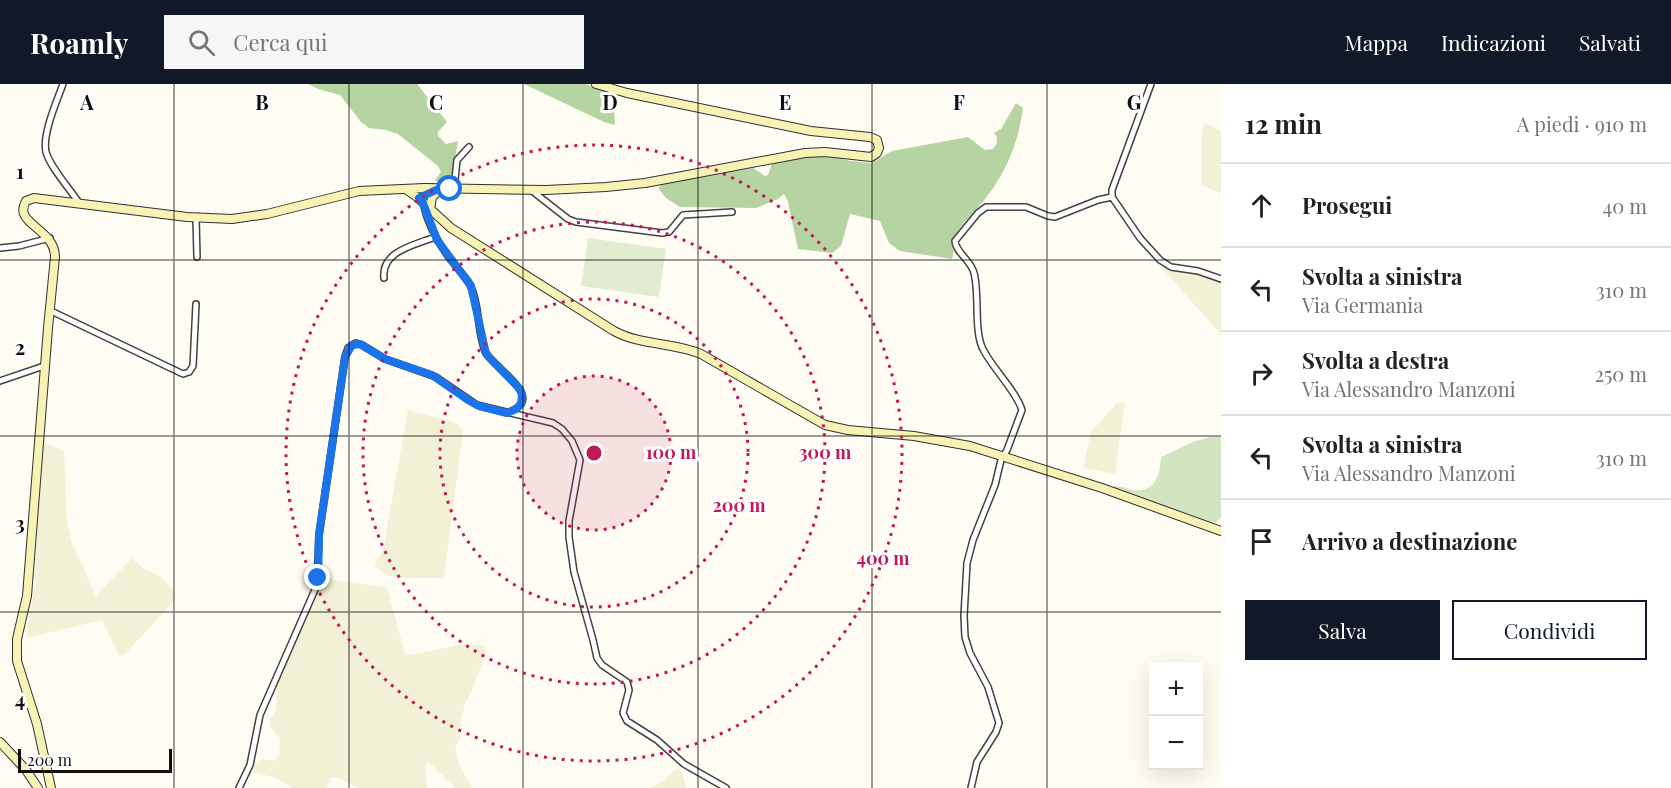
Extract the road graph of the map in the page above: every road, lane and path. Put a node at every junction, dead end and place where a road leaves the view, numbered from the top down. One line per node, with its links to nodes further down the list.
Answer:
1 (63, 84): 12 (street)
2 (596, 84): 8 (street)
3 (1151, 84): 10 (street)
4 (469, 147): 7 (street)
5 (430, 188): 6 (street); 9 (street); 11 (street)
6 (441, 189): 7 (street); 11 (street); 13 (street)
7 (454, 189): 8 (street)
8 (529, 189): 14 (street)
9 (407, 190): 11 (street); 15 (street)
10 (1112, 197): 21 (street); 27 (street)
11 (421, 201): 13 (street); 16 (street)
12 (79, 202): 15 (street); 17 (street)
13 (430, 210): 27 (street)
14 (732, 212)
15 (196, 218): 19 (street)
16 (435, 237): 20 (street); 26 (street)
17 (50, 238): 18 (street); 23 (street)
18 (0, 248)
19 (197, 257)
20 (384, 278)
21 (1221, 279)
22 (196, 304): 23 (street)
23 (49, 310): 24 (street)
24 (44, 366): 25 (street); 31 (street)
25 (0, 381)
26 (507, 413): 32 (street); 33 (street)
27 (1003, 455): 28 (street); 34 (street)
28 (1221, 531)
29 (0, 742): 30 (street)
30 (38, 788)
31 (51, 788)
32 (239, 788)
33 (726, 788)
34 (971, 788)

